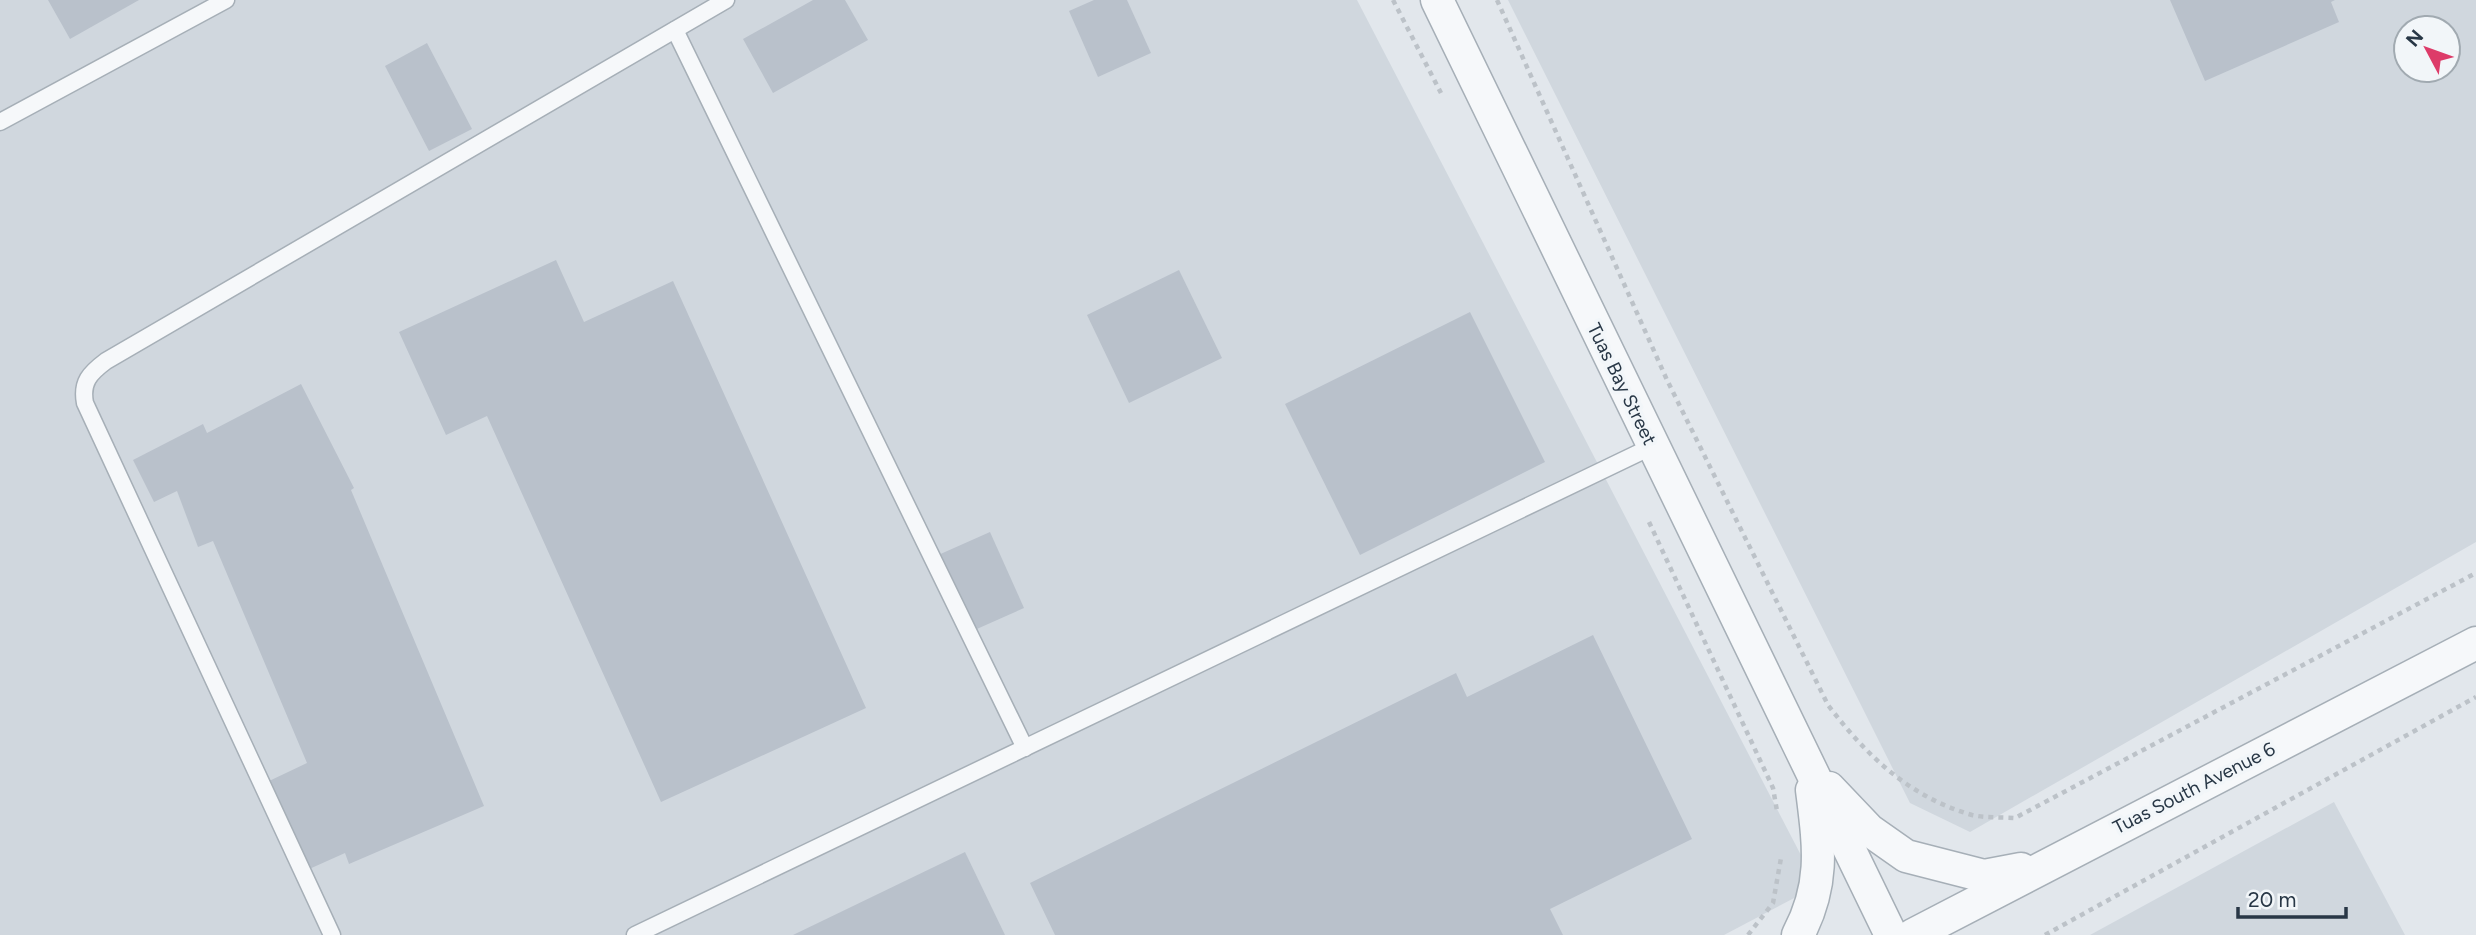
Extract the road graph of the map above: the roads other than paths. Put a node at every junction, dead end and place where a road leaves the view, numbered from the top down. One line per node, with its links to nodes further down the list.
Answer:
1 (226, 0): 5 (lane)
2 (726, 0): 4 (lane)
3 (1437, 0): 6 (street, Tuas Bay Street)
4 (675, 30): 8 (lane); 11 (lane)
5 (0, 122)
6 (1653, 446): 8 (lane); 9 (street, Tuas Bay Street)
7 (2476, 643): 10 (street, Tuas South Avenue 6)
8 (1025, 748): 12 (lane)
9 (1809, 767): 10 (street, Tuas Bay Street); 13 (street, Tuas Bay Street); 14 (street, Tuas Bay Street)
10 (2044, 865): 15 (street, Tuas South Avenue 6)
11 (332, 935)
12 (635, 935)
13 (1798, 935)
14 (1891, 935)
15 (1913, 935)

